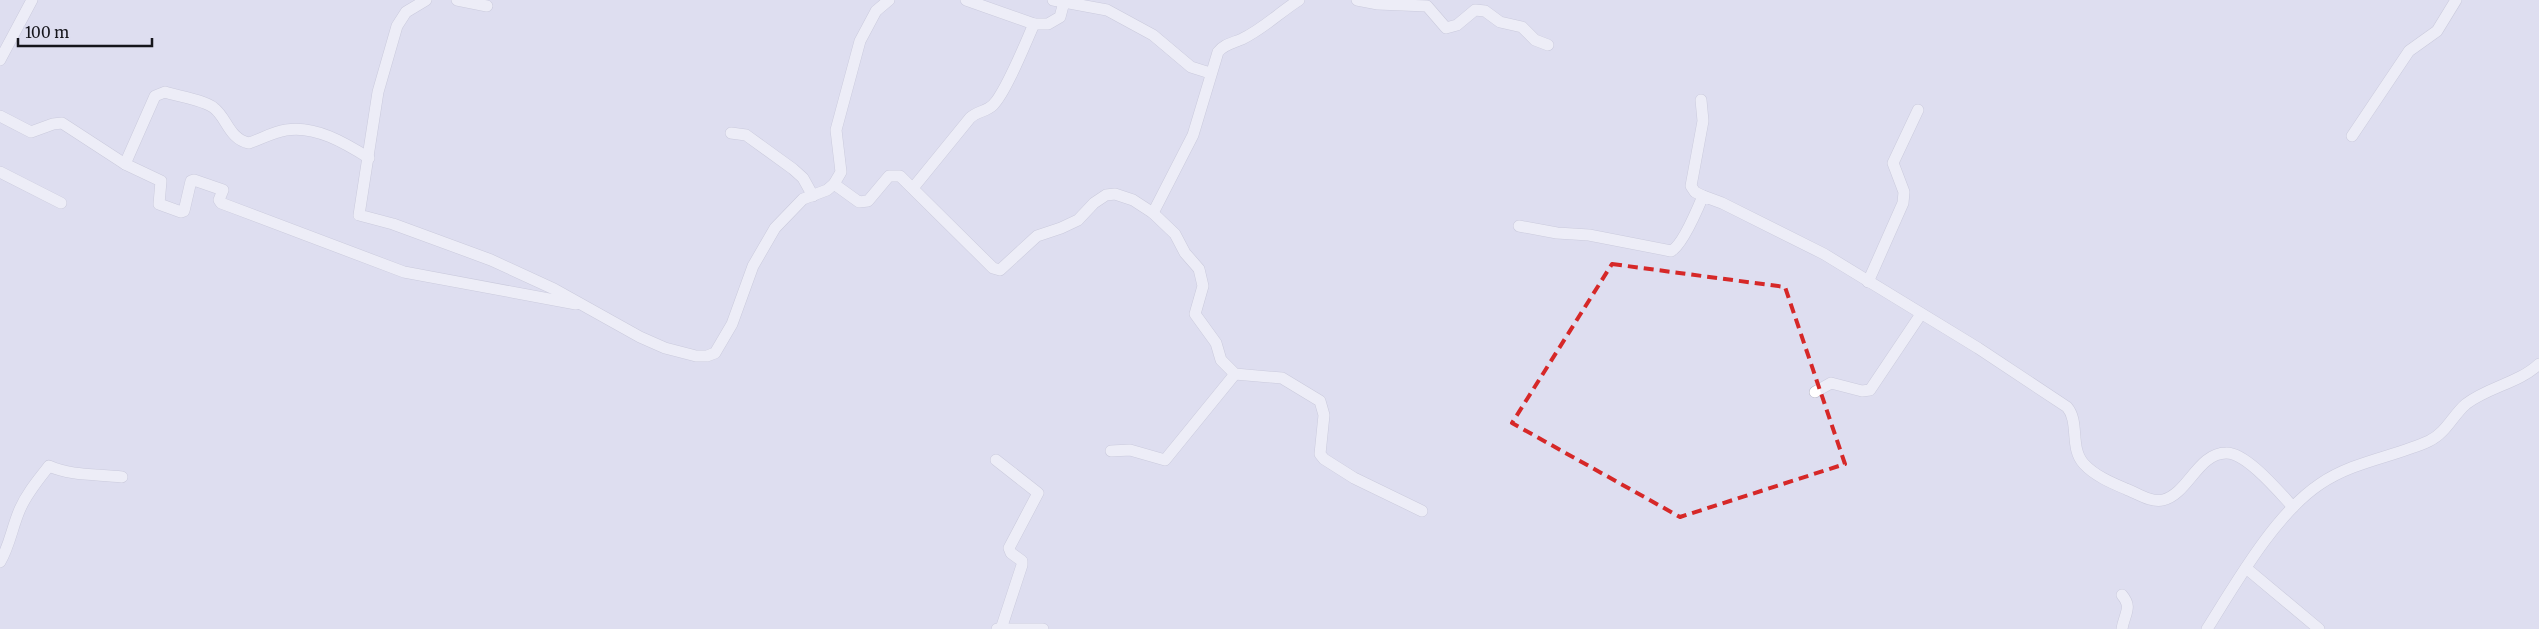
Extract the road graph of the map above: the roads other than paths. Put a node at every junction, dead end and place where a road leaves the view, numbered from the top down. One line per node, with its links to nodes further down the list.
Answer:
1 (32, 0): 13 (street)
2 (426, 0): 20 (street)
3 (457, 0): 10 (street)
4 (888, 0): 23 (street)
5 (966, 0): 11 (street)
6 (1299, 0): 14 (street)
7 (1357, 0): 12 (street)
8 (2456, 0): 19 (street)
9 (1058, 1): 11 (street); 14 (street)
10 (487, 6)
11 (1034, 24): 24 (street)
12 (1548, 45)
13 (0, 60)
14 (1210, 73): 28 (street)
15 (1701, 100): 26 (street)
16 (1918, 110): 30 (street)
17 (0, 116): 21 (street)
18 (730, 133): 25 (street)
19 (2352, 136)
20 (369, 158): 21 (street); 31 (street)
21 (125, 164): 31 (street)
22 (0, 172): 27 (street)
23 (834, 184): 24 (street); 25 (street)
24 (913, 188): 28 (street)
25 (813, 196): 31 (street)
26 (1702, 196): 29 (street); 30 (street)
27 (61, 203)
28 (1153, 213): 34 (street)
29 (1519, 226)
30 (1868, 282): 32 (street)
31 (588, 307)
32 (1921, 314): 35 (street); 39 (street)
33 (2539, 364): 39 (street)
34 (1234, 374): 36 (street); 40 (street)
35 (1815, 392)
36 (1111, 451)
37 (996, 460): 44 (street)
38 (122, 478): 41 (street)
39 (2294, 506): 42 (street)
40 (1422, 511)
41 (0, 562)
42 (2246, 568): 47 (street); 48 (street)
43 (2122, 595): 46 (street)
44 (1000, 629): 45 (street)
45 (1043, 629)
46 (2122, 629)
47 (2207, 629)
48 (2319, 629)

